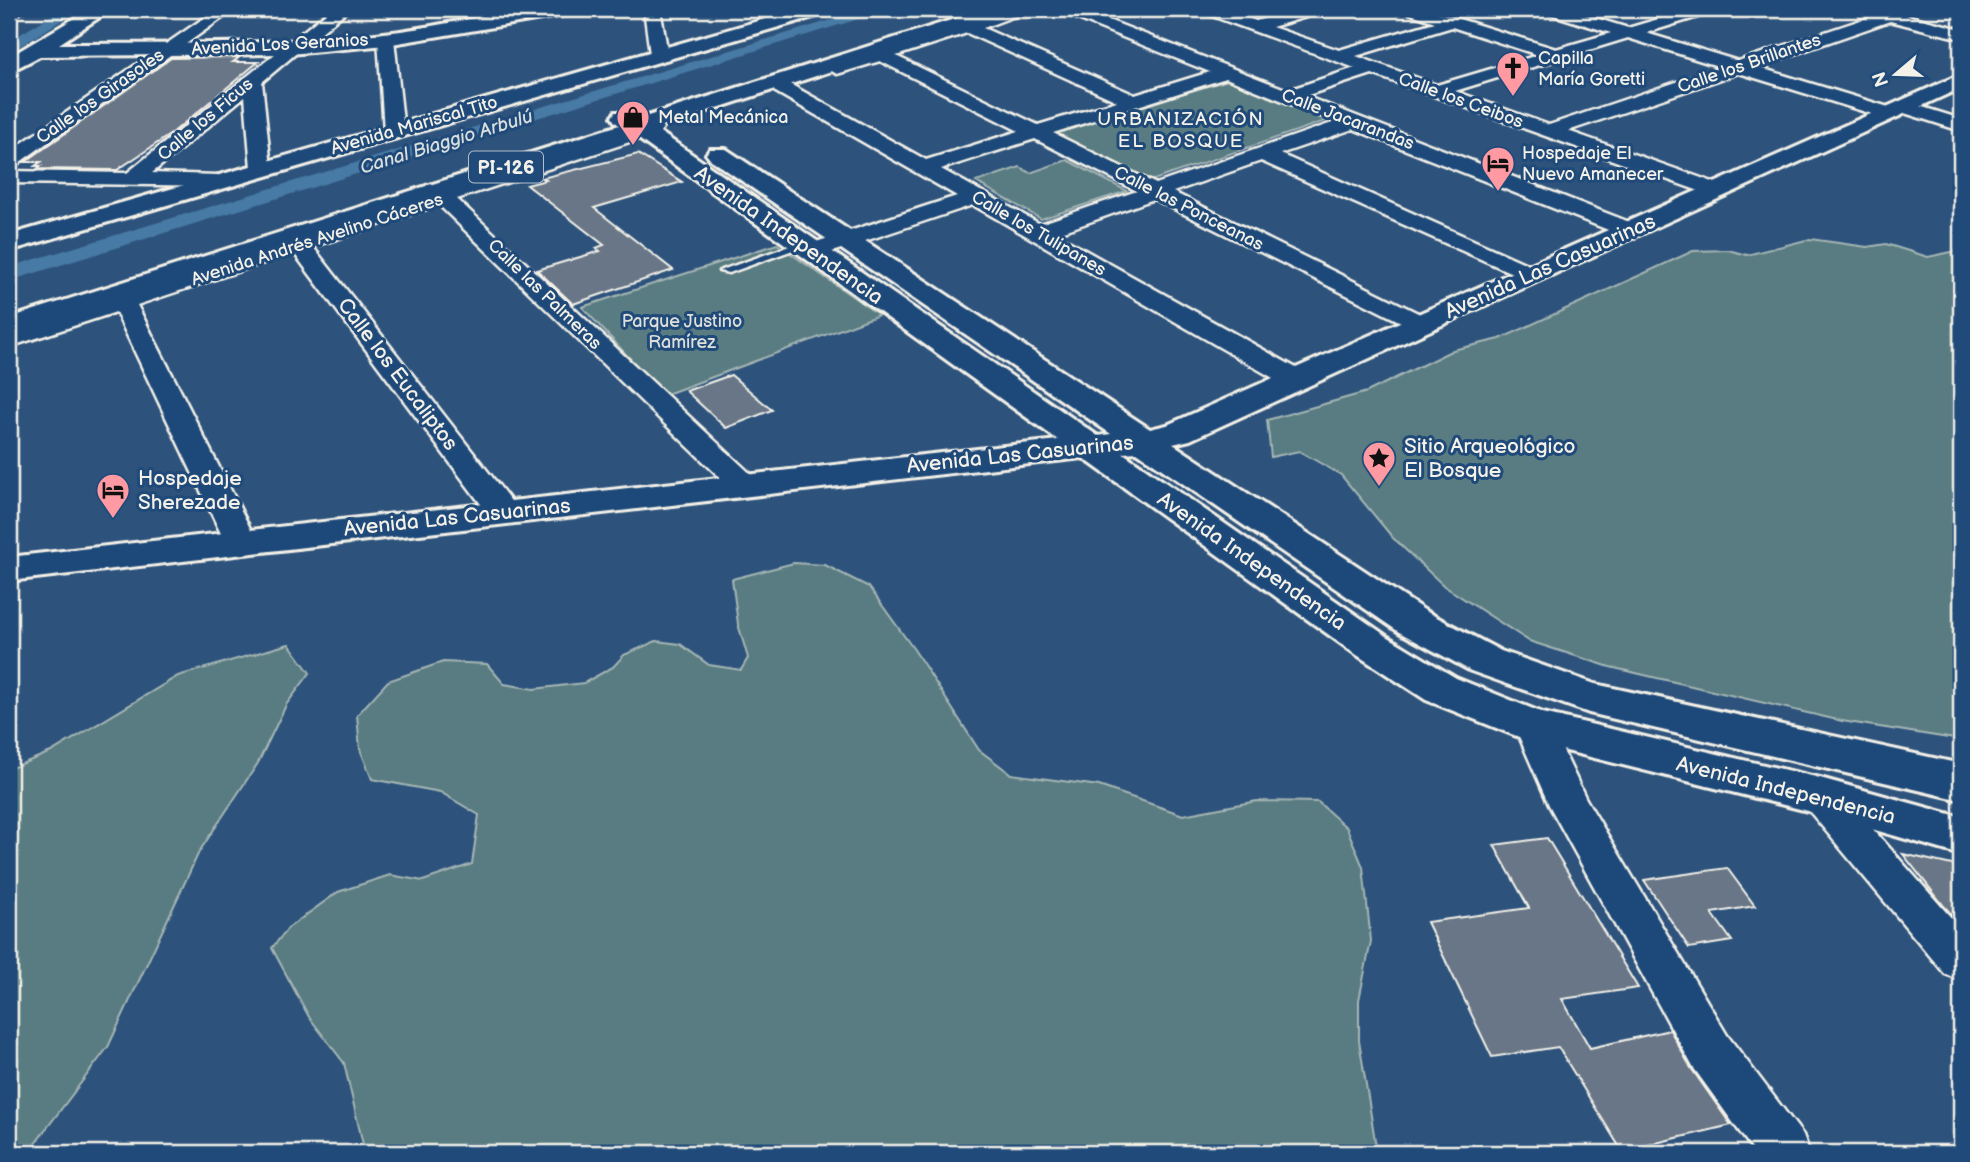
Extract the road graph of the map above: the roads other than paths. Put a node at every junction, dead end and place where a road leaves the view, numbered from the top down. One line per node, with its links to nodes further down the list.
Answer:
1 (17, 9): 17 (main road)
2 (103, 9): 26 (main road)
3 (227, 9): 25 (street, Calle los Girasoles)
4 (341, 9): 24 (street, Calle los Ficus)
5 (565, 9): 23 (main road, Avenida Los Geranios)
6 (652, 9): 27 (street)
7 (820, 9): 27 (main road, Avenida Mariscal Tito)
8 (1004, 9): 42 (main road, Avenida Andrés Avelino Cáceres / PI-126)
9 (1025, 9): 18 (street, Avenida Andrés Avelino Cáceres)
10 (1066, 9): 34 (street, Calle Jacarandas)
11 (1207, 9): 20 (street, Calle los Ceibos)
12 (1317, 9): 20 (street)
13 (1411, 9): 19 (street)
14 (1550, 9): 21 (street)
15 (1695, 10): 21 (street)
16 (1891, 12): 22 (street); 32 (street, Calle los Brillantes)
17 (9, 13)
18 (969, 18): 28 (street, Avenida Andrés Avelino Cáceres); 40 (street); 42 (main road, Avenida Andrés Avelino Cáceres / PI-126)
19 (1453, 22): 29 (street); 30 (street)
20 (1256, 26): 30 (street, Calle los Ceibos)
21 (1629, 33): 29 (street); 32 (street)
22 (1961, 34)
23 (386, 39): 24 (main road, Avenida Los Geranios); 45 (street)
24 (290, 48): 25 (main road, Avenida Los Geranios); 35 (street, Calle los Ficus)
25 (167, 49): 26 (main road, Avenida Los Geranios); 49 (street, Calle los Girasoles)
26 (35, 50): 31 (main road)
27 (659, 54): 45 (main road, Avenida Mariscal Tito)
28 (881, 55): 37 (street, Avenida Andrés Avelino Cáceres); 47 (street, Calle las Ponceanas)
29 (1556, 55): 38 (street)
30 (1338, 56): 33 (street, Calle los Ceibos)
31 (9, 66)
32 (1737, 67): 41 (street); 46 (street, Calle los Brillantes)
33 (1373, 68): 38 (street, Calle los Ceibos); 39 (street)
34 (1227, 72): 39 (street, Calle Jacarandas); 40 (street)
35 (253, 79): 50 (street); 53 (street, Calle los Ficus)
36 (1961, 80): 41 (main road, Avenida Las Casuarinas)
37 (781, 87): 42 (street, Avenida Andrés Avelino Cáceres); 51 (street, Calle los Tulipanes)
38 (1437, 91): 46 (street, Calle los Ceibos)
39 (1287, 96): 43 (street, Calle Jacarandas)
40 (1133, 102): 47 (street)
41 (1896, 110): 44 (street); 56 (main road, Avenida Las Casuarinas)
42 (647, 120): 57 (main road, Avenida Andrés Avelino Cáceres / PI-126); 62 (main road, Avenida Independencia); 64 (main road, Avenida Independencia); 68 (main road, Avenida Andrés Avelino Cáceres / PI-126)
43 (1353, 122): 48 (street); 59 (street, Calle Jacarandas)
44 (1961, 125)
45 (394, 131): 50 (main road, Avenida Mariscal Tito)
46 (1550, 131): 56 (street, Calle los Ceibos)
47 (1036, 132): 51 (street); 55 (street, Calle las Ponceanas)
48 (1262, 154): 55 (street); 66 (street)
49 (9, 161)
50 (261, 168): 54 (main road, Avenida Mariscal Tito)
51 (923, 168): 58 (street, Calle los Tulipanes)
52 (9, 177): 53 (street)
53 (135, 177): 54 (street)
54 (218, 181): 63 (main road, Avenida Mariscal Tito)
55 (1155, 191): 60 (street); 69 (street, Calle las Ponceanas)
56 (1716, 191): 59 (main road, Avenida Las Casuarinas)
57 (439, 194): 61 (main road, Avenida Andrés Avelino Cáceres / PI-126); 75 (street, Calle las Palmeras)
58 (975, 197): 60 (street, Calle los Tulipanes); 62 (street)
59 (1629, 230): 66 (main road, Avenida Las Casuarinas)
60 (1037, 233): 72 (street, Calle los Tulipanes)
61 (297, 240): 67 (main road, Avenida Andrés Avelino Cáceres / PI-126); 76 (street, Calle los Eucaliptos)
62 (847, 240): 64 (street); 73 (main road, Avenida Independencia)
63 (9, 243)
64 (807, 248): 65 (lane); 74 (main road, Avenida Independencia)
65 (725, 271)
66 (1531, 274): 69 (main road, Avenida Las Casuarinas)
67 (121, 297): 70 (main road, Avenida Andrés Avelino Cáceres / PI-126); 71 (street, Avenida Andrés Avelino Cáceres); 77 (street)
68 (9, 309)
69 (1421, 324): 72 (main road, Avenida Las Casuarinas)
70 (9, 328)
71 (9, 339)
72 (1297, 380): 73 (main road, Avenida Las Casuarinas)
73 (1143, 441): 74 (main road, Avenida Las Casuarinas); 80 (main road, Avenida Independencia)
74 (1090, 446): 75 (main road, Avenida Las Casuarinas); 79 (main road, Avenida Independencia)
75 (745, 485): 76 (main road, Avenida Las Casuarinas)
76 (503, 512): 77 (main road, Avenida Las Casuarinas)
77 (241, 542): 78 (main road, Avenida Las Casuarinas)
78 (9, 569)
79 (1534, 727): 81 (main road, Avenida Independencia); 84 (street)
80 (1961, 782)
81 (1820, 796): 82 (main road, Avenida Independencia); 83 (street)
82 (1961, 836)
83 (1961, 960)
84 (1785, 1153)

